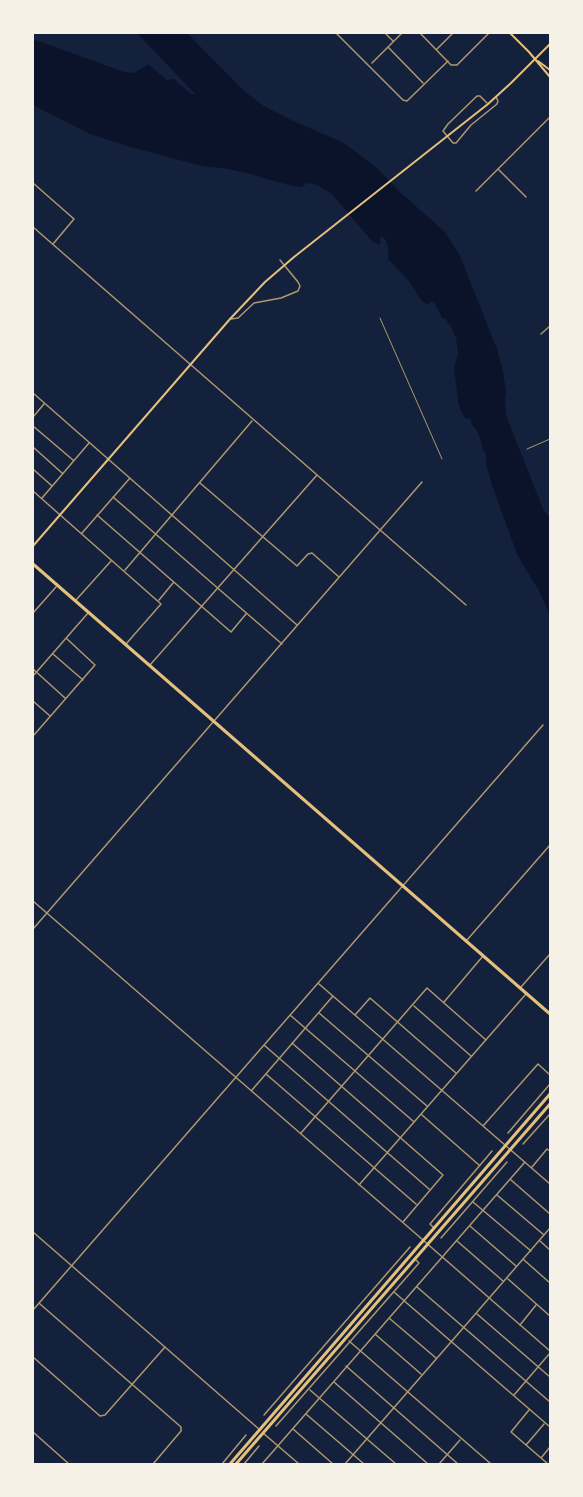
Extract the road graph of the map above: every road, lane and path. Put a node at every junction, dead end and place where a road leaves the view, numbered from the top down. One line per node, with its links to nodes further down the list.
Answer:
1 (336, 33): 17 (street)
2 (385, 33): 8 (street)
3 (402, 33): 8 (street)
4 (420, 33): 11 (street)
5 (453, 33): 11 (street)
6 (489, 33): 13 (street)
7 (510, 33): 12 (main road)
8 (393, 41): 10 (street)
9 (550, 44): 12 (main road)
10 (388, 47): 14 (street); 17 (street)
11 (436, 50): 13 (street)
12 (535, 59): 15 (main road); 16 (main road); 18 (main road)
13 (448, 61): 17 (street)
14 (372, 63)
15 (550, 70)
16 (550, 76)
17 (424, 84)
18 (496, 96): 19 (main road); 19 (street)
19 (488, 104): 29 (main road)
20 (550, 117): 21 (street)
21 (498, 169): 23 (street); 24 (street)
22 (33, 183): 26 (street)
23 (476, 191)
24 (526, 197)
25 (33, 227): 26 (street)
26 (52, 244): 32 (street)
27 (280, 260): 29 (street)
28 (380, 318): 43 (street)
29 (230, 319): 32 (main road)
30 (550, 326): 31 (street)
31 (542, 334)
32 (190, 365): 36 (street); 42 (main road)
33 (33, 393): 34 (street)
34 (44, 403): 35 (street); 39 (street)
35 (33, 417)
36 (253, 420): 47 (street); 49 (street)
37 (33, 426): 44 (street)
38 (550, 439): 41 (street)
39 (89, 442): 42 (street); 44 (street)
40 (33, 447): 46 (street)
41 (527, 449)
42 (109, 459): 48 (street); 55 (main road)
43 (442, 459)
44 (74, 461): 46 (street)
45 (33, 469): 51 (street)
46 (63, 473): 51 (street)
47 (317, 475): 58 (street); 61 (street)
48 (130, 478): 53 (street); 57 (street)
49 (200, 482): 57 (street); 61 (street)
50 (422, 482): 58 (street)
51 (52, 486): 54 (street)
52 (33, 490): 54 (street)
53 (113, 497): 56 (street); 60 (street)
54 (42, 498): 55 (street)
55 (60, 515): 59 (street); 62 (main road)
56 (97, 515): 59 (street); 63 (street)
57 (173, 515): 60 (street); 66 (street)
58 (380, 531): 68 (street); 74 (street)
59 (81, 534): 64 (street)
60 (156, 535): 63 (street); 71 (street)
61 (263, 537): 66 (street); 68 (street)
62 (33, 546)
63 (140, 552): 67 (street); 69 (street)
64 (112, 560): 67 (street); 72 (street)
65 (33, 564): 70 (highway)
66 (234, 569): 71 (street); 79 (street)
67 (124, 571): 73 (street)
68 (339, 577): 79 (street)
69 (174, 582): 73 (street); 75 (street)
70 (57, 585): 72 (highway); 78 (street)
71 (218, 588): 75 (street); 77 (street)
72 (75, 601): 76 (highway)
73 (158, 601): 82 (street)
74 (466, 605)
75 (202, 607): 77 (street); 84 (street)
76 (88, 612): 80 (street); 82 (highway)
77 (247, 613): 81 (street)
78 (33, 614)
79 (298, 625): 81 (street)
80 (66, 638): 83 (street); 88 (street)
81 (282, 644): 92 (street)
82 (125, 645): 84 (highway)
83 (52, 654): 86 (street); 88 (street)
84 (150, 666): 92 (highway)
85 (33, 669): 86 (street)
86 (36, 672): 87 (street); 89 (street)
87 (33, 676)
88 (83, 680): 89 (street)
89 (66, 699): 91 (street)
90 (33, 701): 91 (street)
91 (51, 717): 94 (street)
92 (214, 722): 96 (highway); 98 (street)
93 (543, 725): 96 (street)
94 (33, 734)
95 (550, 845): 100 (street)
96 (403, 886): 100 (highway); 103 (street)
97 (33, 901): 98 (street)
98 (47, 913): 99 (street); 126 (street)
99 (33, 929)
100 (466, 941): 102 (highway)
101 (550, 954): 104 (street)
102 (483, 956): 104 (highway); 107 (street)
103 (318, 983): 106 (street); 111 (street)
104 (520, 988): 105 (highway)
105 (527, 994): 110 (highway); 116 (street)
106 (333, 996): 109 (street); 112 (street)
107 (443, 1002): 108 (street); 116 (street)
108 (412, 1005): 113 (street); 120 (street)
109 (319, 1012): 114 (street); 119 (street)
110 (550, 1014)
111 (291, 1015): 114 (street); 118 (street)
112 (355, 1016): 113 (street); 115 (street)
113 (398, 1021): 115 (street); 123 (street)
114 (306, 1028): 117 (street); 122 (street)
115 (382, 1039): 119 (street); 130 (street)
116 (486, 1040): 120 (street)
117 (292, 1043): 121 (street); 128 (street)
118 (264, 1045): 121 (street); 126 (street)
119 (368, 1055): 122 (street); 134 (street)
120 (472, 1056): 123 (street)
121 (279, 1059): 124 (street); 132 (street)
122 (354, 1070): 128 (street); 138 (street)
123 (457, 1073): 130 (street)
124 (266, 1074): 129 (street); 137 (street)
125 (550, 1075): 139 (street)
126 (236, 1077): 129 (street); 189 (street)
127 (550, 1084): 140 (street)
128 (341, 1086): 132 (street); 144 (street)
129 (252, 1091): 142 (street)
130 (441, 1091): 134 (street); 139 (street)
131 (550, 1094): 141 (highway)
132 (328, 1101): 137 (street); 149 (street)
133 (550, 1104): 147 (highway)
134 (428, 1106): 135 (street)
135 (421, 1114): 138 (street); 154 (street)
136 (550, 1114): 145 (street)
137 (314, 1116): 142 (street); 156 (street)
138 (414, 1122): 144 (street)
139 (483, 1126): 146 (street)
140 (514, 1126): 141 (street); 143 (street)
141 (519, 1130): 146 (highway)
142 (300, 1133): 161 (street)
143 (508, 1133)
144 (400, 1137): 149 (street); 162 (street)
145 (523, 1144)
146 (506, 1145): 147 (street); 157 (highway)
147 (510, 1149): 152 (street); 153 (highway)
148 (492, 1151): 154 (street)
149 (387, 1152): 156 (street); 162 (street)
150 (550, 1152): 155 (street)
151 (507, 1161): 158 (street)
152 (525, 1162): 155 (street); 159 (street)
153 (497, 1164): 158 (street); 169 (highway)
154 (480, 1165): 157 (street); 172 (street)
155 (531, 1167): 160 (street)
156 (374, 1168): 161 (street); 165 (street)
157 (486, 1168): 172 (highway)
158 (501, 1168): 164 (street)
159 (510, 1179): 163 (street); 167 (street)
160 (550, 1184)
161 (359, 1185): 168 (street)
162 (430, 1190): 165 (street)
163 (497, 1194): 166 (street); 175 (street)
164 (472, 1201): 166 (street); 171 (street)
165 (417, 1205): 168 (street)
166 (483, 1210): 170 (street); 183 (street)
167 (550, 1214)
168 (402, 1222): 177 (street)
169 (446, 1223): 171 (street); 180 (highway)
170 (470, 1225): 178 (street); 190 (street)
171 (450, 1227): 176 (street)
172 (434, 1228): 177 (highway)
173 (550, 1228): 175 (street)
174 (33, 1232): 189 (street)
175 (544, 1235): 179 (street)
176 (441, 1238)
177 (423, 1240): 180 (street); 188 (highway)
178 (456, 1240): 184 (street); 192 (street)
179 (539, 1241): 182 (street); 183 (street)
180 (428, 1244): 184 (street); 185 (highway)
181 (410, 1247): 186 (street)
182 (550, 1250)
183 (531, 1251): 187 (street)
184 (442, 1257): 194 (street); 196 (street)
185 (415, 1258): 195 (street); 201 (highway)
186 (399, 1260): 188 (street); 211 (street)
187 (523, 1260): 190 (street); 193 (street)
188 (403, 1263): 213 (highway)
189 (71, 1266): 198 (street); 212 (street)
190 (517, 1266): 191 (street)
191 (507, 1278): 192 (street); 199 (street)
192 (504, 1282): 196 (street)
193 (550, 1283)
194 (416, 1286): 197 (street); 207 (street)
195 (394, 1291): 197 (street); 202 (street)
196 (489, 1299): 203 (street); 206 (street)
197 (404, 1300): 205 (street); 210 (street)
198 (39, 1303): 200 (street); 224 (street)
199 (536, 1304): 204 (street); 206 (street)
200 (33, 1310)
201 (369, 1310): 202 (street); 233 (highway)
202 (373, 1314): 209 (street)
203 (476, 1314): 207 (street); 219 (street)
204 (550, 1316)
205 (388, 1317): 208 (street); 217 (street)
206 (520, 1325): 215 (street)
207 (464, 1328): 210 (street); 222 (street)
208 (374, 1334): 214 (street); 220 (street)
209 (349, 1341): 214 (street); 225 (street)
210 (452, 1342): 217 (street); 227 (street)
211 (325, 1344): 213 (street); 230 (street)
212 (165, 1347): 224 (street); 243 (street)
213 (329, 1348): 232 (highway)
214 (360, 1350): 218 (street); 226 (street)
215 (550, 1352): 219 (street)
216 (33, 1357): 224 (street)
217 (437, 1358): 220 (street)
218 (346, 1366): 223 (street); 231 (street)
219 (538, 1367): 221 (street); 222 (street)
220 (423, 1375): 226 (street)
221 (550, 1377)
222 (526, 1381): 227 (street); 229 (street)
223 (333, 1382): 228 (street); 238 (street)
224 (133, 1385): 260 (street)
225 (309, 1389): 228 (street); 236 (street)
226 (408, 1392): 231 (street); 248 (street)
227 (514, 1395): 234 (street)
228 (320, 1398): 235 (street); 247 (street)
229 (550, 1402)
230 (272, 1406): 232 (street); 237 (street)
231 (394, 1408): 238 (street); 256 (street)
232 (276, 1409): 243 (highway)
233 (282, 1410): 236 (street); 245 (highway)
234 (530, 1410): 239 (street); 250 (street)
235 (305, 1413): 242 (street); 255 (street)
236 (287, 1414): 240 (street)
237 (264, 1415)
238 (381, 1423): 247 (street); 270 (street)
239 (545, 1423): 241 (street); 250 (street)
240 (276, 1426)
241 (550, 1427)
242 (292, 1428): 249 (street); 266 (street)
243 (259, 1429): 245 (street); 262 (highway)
244 (33, 1432): 259 (street)
245 (263, 1432): 249 (street); 253 (highway)
246 (246, 1435): 261 (street)
247 (367, 1438): 255 (street); 269 (street)
248 (461, 1438): 256 (street); 273 (street)
249 (278, 1445): 258 (street); 265 (street)
250 (526, 1445): 257 (street)
251 (259, 1446): 254 (street)
252 (550, 1447): 257 (street)
253 (247, 1452): 254 (street); 263 (highway)
254 (251, 1455): 264 (street)
255 (353, 1455): 267 (street); 268 (street)
256 (447, 1455): 271 (street); 272 (street)
257 (541, 1458): 274 (street)
258 (263, 1463)
259 (69, 1464)
260 (153, 1464)
261 (222, 1464)
262 (230, 1464)
263 (236, 1464)
264 (244, 1464)
265 (299, 1464)
266 (333, 1464)
267 (345, 1464)
268 (364, 1464)
269 (396, 1464)
270 (428, 1464)
271 (439, 1464)
272 (458, 1464)
273 (491, 1464)
274 (548, 1464)

